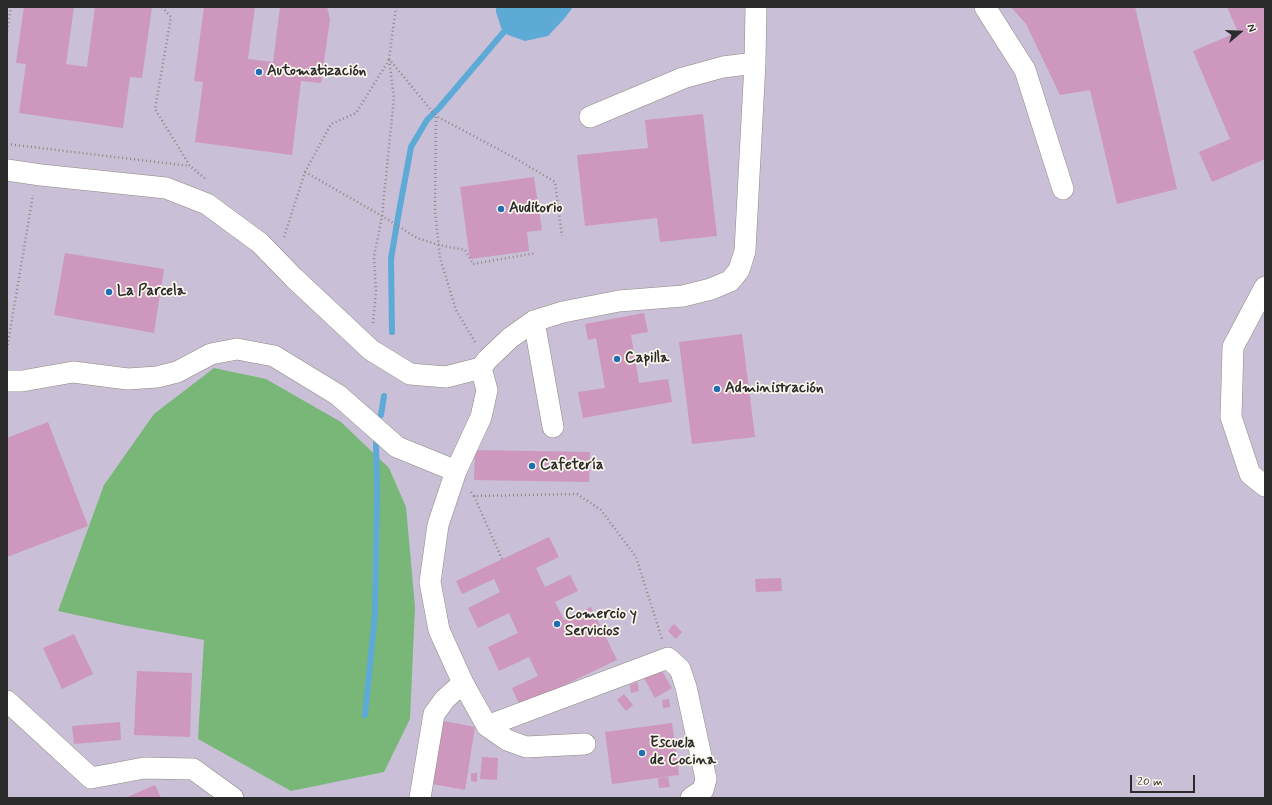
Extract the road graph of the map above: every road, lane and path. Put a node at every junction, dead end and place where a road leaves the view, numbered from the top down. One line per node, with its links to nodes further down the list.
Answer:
1 (11, 7): 6 (path)
2 (162, 7): 13 (path)
3 (396, 7): 7 (path)
4 (756, 7): 8 (street)
5 (985, 7): 18 (street)
6 (7, 32)
7 (389, 60): 9 (path); 15 (path); 19 (path)
8 (755, 63): 10 (street); 26 (street)
9 (436, 116): 20 (path); 22 (path)
10 (590, 118)
11 (7, 144): 12 (path)
12 (40, 149): 13 (path); 16 (path)
13 (190, 166): 17 (path)
14 (7, 170): 16 (street)
15 (305, 172): 19 (path); 21 (path)
16 (37, 175): 27 (path); 28 (street)
17 (209, 181)
18 (1063, 189)
19 (382, 216): 22 (path); 25 (path)
20 (562, 236)
21 (283, 241)
22 (439, 245): 23 (path); 28 (path)
23 (536, 253)
24 (1265, 287): 32 (street)
25 (367, 321)
26 (534, 322): 28 (street); 30 (street)
27 (7, 349)
28 (484, 364): 31 (street)
29 (7, 381): 31 (street)
30 (553, 427)
31 (456, 471): 33 (path); 36 (street)
32 (1265, 486)
33 (474, 496): 34 (path); 35 (path)
34 (502, 560)
35 (668, 658): 38 (street); 42 (street)
36 (463, 683): 38 (street); 41 (street)
37 (7, 701): 40 (street)
38 (487, 726): 39 (street)
39 (585, 744)
40 (232, 798)
41 (420, 798)
42 (691, 798)

